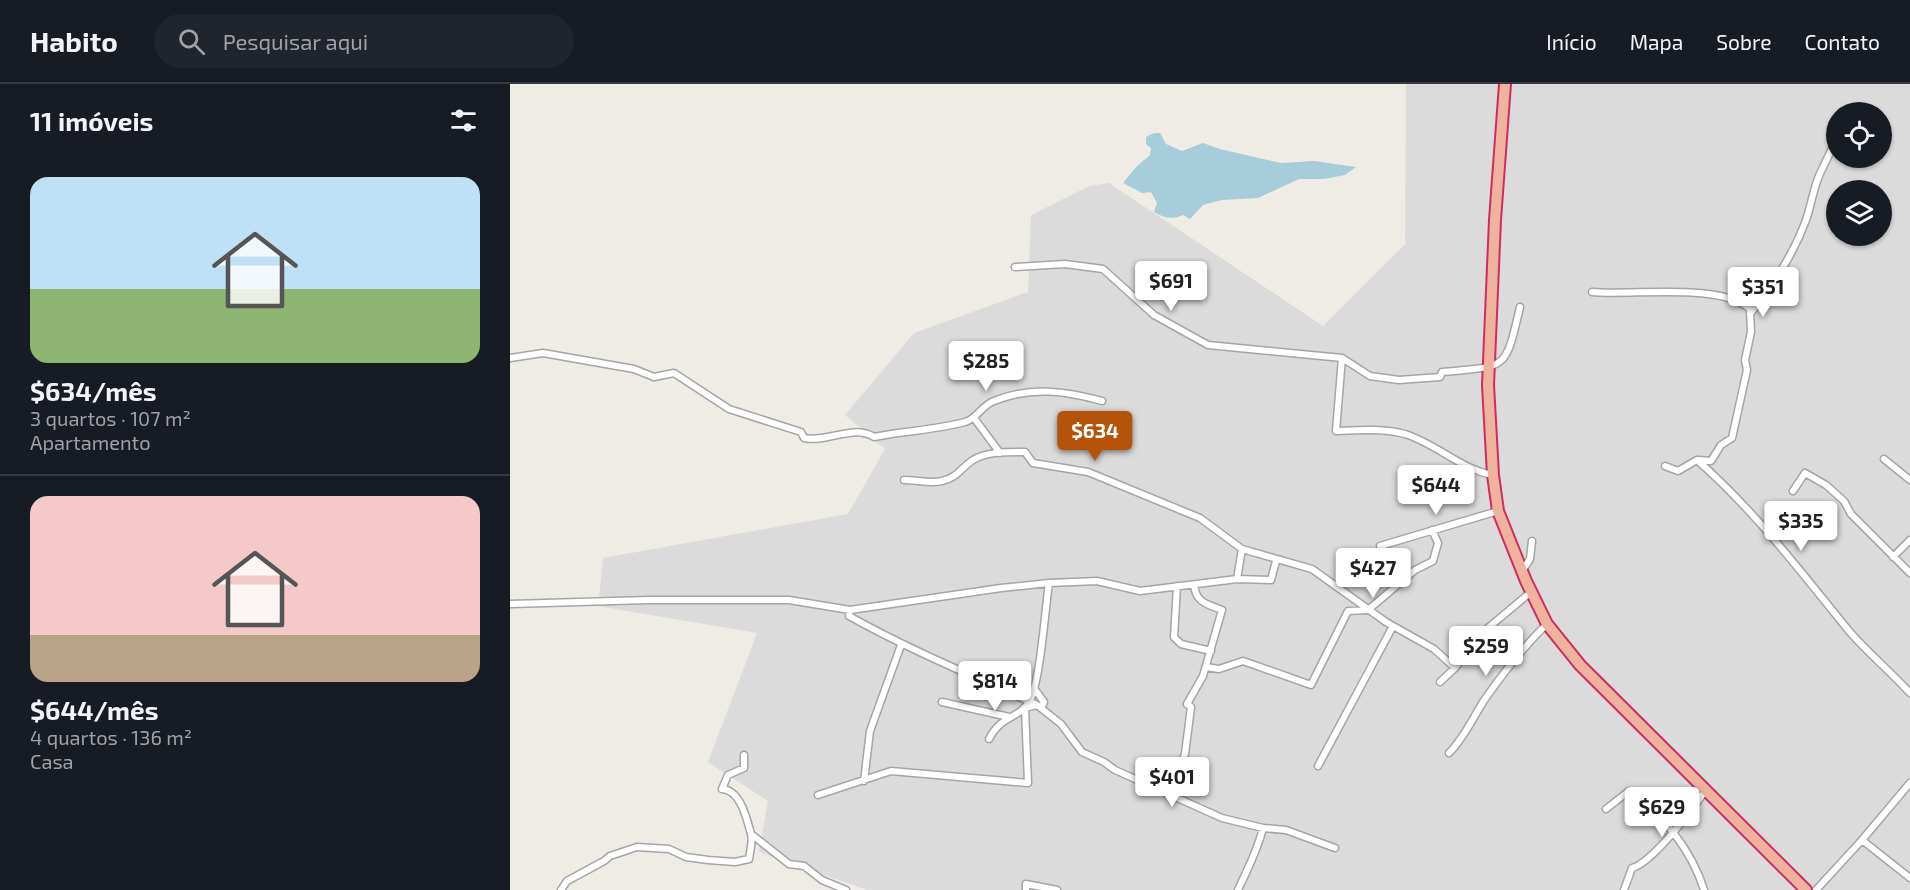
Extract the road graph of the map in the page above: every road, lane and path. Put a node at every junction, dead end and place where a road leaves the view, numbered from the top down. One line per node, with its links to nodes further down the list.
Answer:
1 (1505, 84): 9 (highway)
2 (1826, 161): 6 (street)
3 (1015, 267): 8 (street)
4 (1592, 292): 6 (street)
5 (1520, 307): 9 (street)
6 (1750, 314): 14 (street)
7 (510, 358): 11 (street)
8 (1342, 358): 9 (street); 16 (street)
9 (1489, 368): 16 (highway)
10 (1102, 401): 11 (street)
11 (974, 418): 12 (street)
12 (1000, 453): 17 (street); 25 (street)
13 (1884, 459): 18 (street)
14 (1697, 460): 15 (street); 46 (street)
15 (1665, 466)
16 (1493, 475): 20 (highway)
17 (904, 480)
18 (1910, 480)
19 (1793, 491): 26 (street)
20 (1498, 511): 21 (street); 28 (highway)
21 (1432, 530): 24 (street); 37 (street)
22 (1910, 540): 26 (street)
23 (1532, 541): 28 (street)
24 (1380, 546)
25 (1242, 549): 27 (street); 30 (street)
26 (1893, 557): 29 (street)
27 (1276, 561): 30 (street); 37 (street)
28 (1522, 572): 34 (highway)
29 (1910, 573)
30 (1237, 579): 32 (street)
31 (1049, 583): 33 (street); 36 (street); 45 (street)
32 (1194, 585): 33 (street); 41 (street)
33 (1177, 586): 41 (street)
34 (1531, 592): 38 (highway); 43 (street)
35 (510, 604): 36 (street)
36 (850, 610): 40 (street)
37 (1368, 610): 39 (street); 42 (street)
38 (1547, 624): 52 (street); 57 (highway)
39 (1393, 626): 43 (street); 54 (street)
40 (901, 645): 48 (street); 55 (street)
41 (1211, 651): 42 (street)
42 (1206, 667): 58 (street)
43 (1455, 668): 44 (street)
44 (1440, 682)
45 (1036, 691): 48 (street); 48 (street)
46 (1910, 693)
47 (942, 702): 50 (street)
48 (1036, 705): 49 (street); 58 (street)
49 (1025, 708): 50 (street); 55 (street)
50 (1008, 717): 51 (street)
51 (989, 739)
52 (1449, 753)
53 (744, 755): 63 (street)
54 (1318, 766)
55 (864, 781): 59 (street)
56 (1909, 787): 64 (street)
57 (1705, 791): 62 (street); 74 (highway)
58 (1170, 793): 61 (street)
59 (818, 795)
60 (1606, 809): 62 (street)
61 (1263, 828): 65 (street); 71 (street)
62 (1673, 832): 72 (street); 73 (street)
63 (751, 834): 67 (street); 68 (street)
64 (1862, 840): 66 (street); 75 (street)
65 (1335, 848)
66 (1910, 878)
67 (561, 890)
68 (846, 890)
69 (1026, 890): 70 (street)
70 (1057, 890)
71 (1238, 890)
72 (1624, 890)
73 (1704, 890)
74 (1806, 890)
75 (1816, 890)

